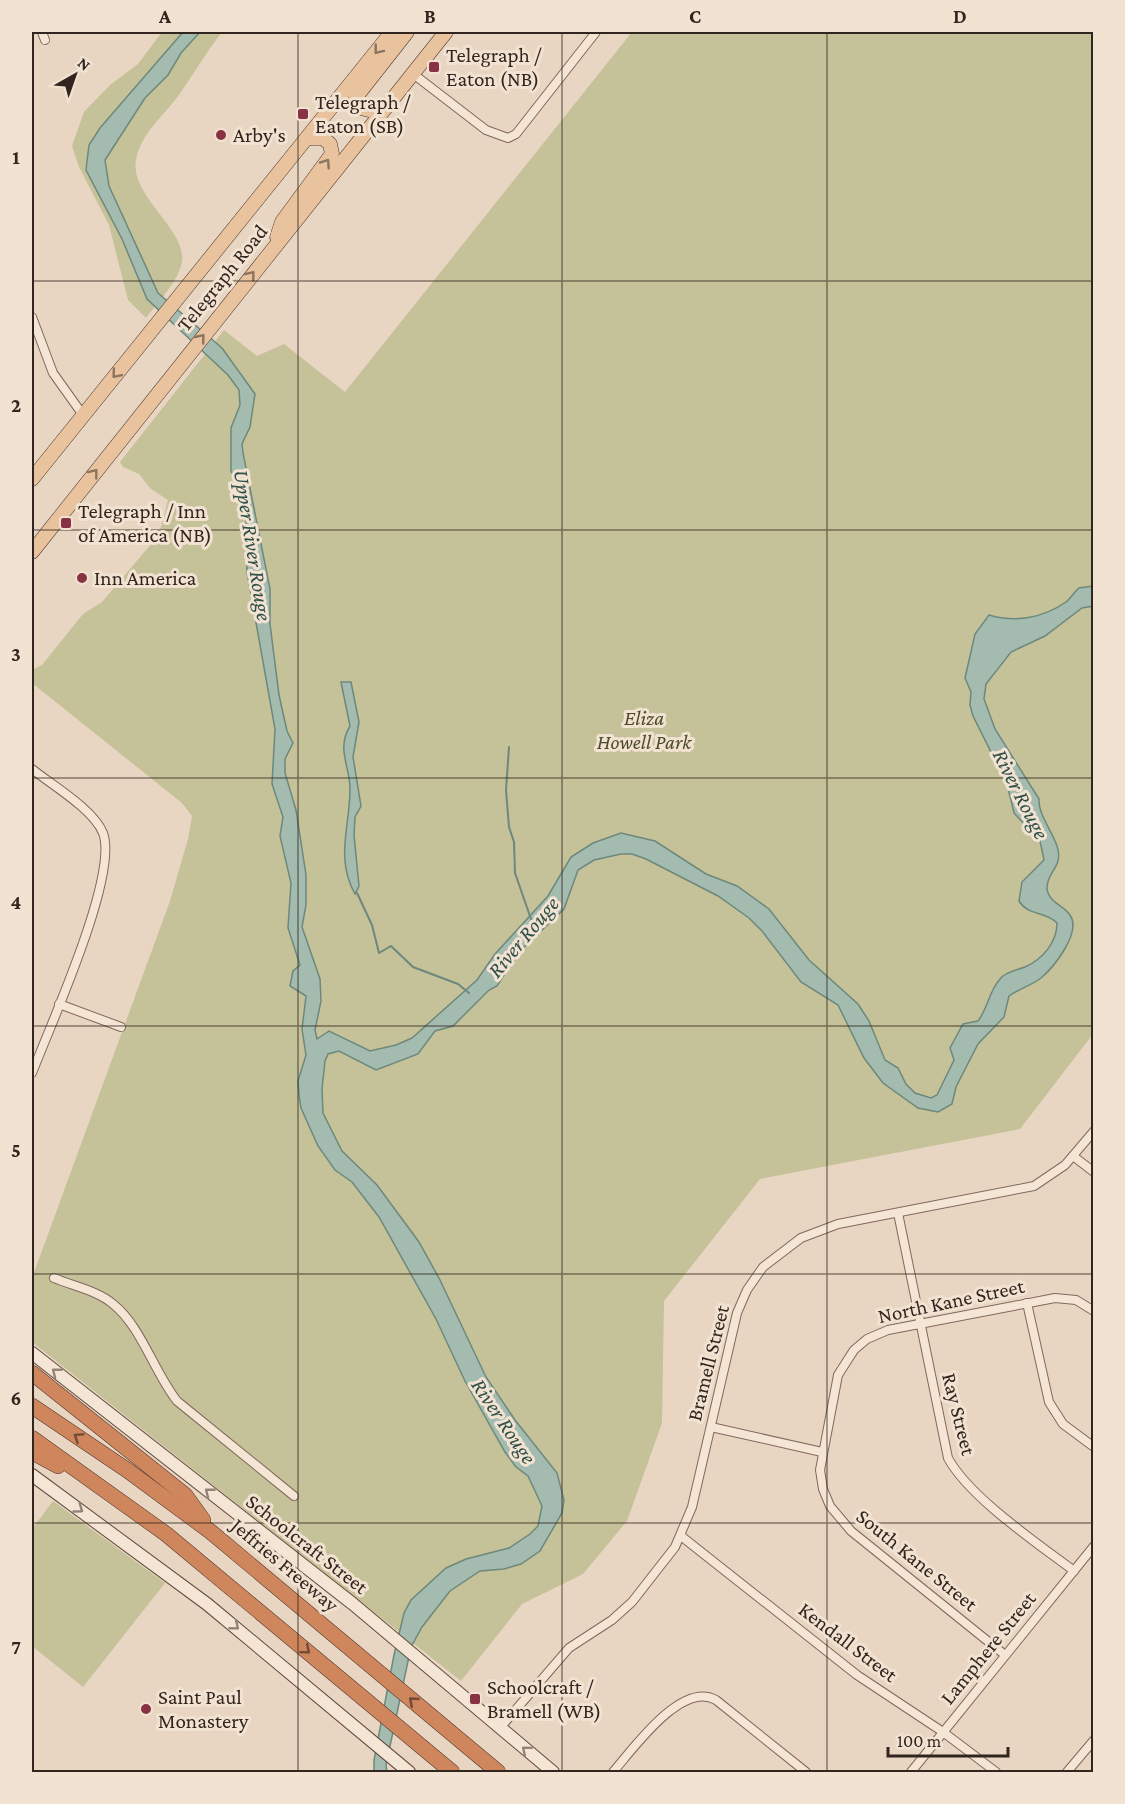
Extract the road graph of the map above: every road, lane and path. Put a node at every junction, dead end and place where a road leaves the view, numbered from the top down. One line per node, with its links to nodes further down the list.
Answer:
1 (392, 32): 7 (main road, Telegraph Road, one-way to 7)
2 (407, 32): 6 (main road)
3 (446, 32): 5 (main road, Telegraph Road)
4 (596, 32): 5 (street)
5 (412, 73): 6 (main road, Telegraph Road)
6 (381, 113): 8 (main road, Telegraph Road)
7 (307, 138): 8 (main road, one-way to 7); 10 (main road, Telegraph Road, one-way to 10)
8 (273, 247): 12 (main road, Telegraph Road, one-way to 8)
9 (32, 317): 10 (street)
10 (83, 415): 11 (main road, Telegraph Road)
11 (32, 479)
12 (32, 552)
13 (32, 769): 14 (street)
14 (59, 1004): 15 (street); 16 (street)
15 (121, 1027)
16 (32, 1072)
17 (1094, 1131): 18 (street, Bramell Street)
18 (1073, 1156): 19 (street); 20 (street, Bramell Street)
19 (1094, 1172)
20 (898, 1213): 24 (street, Ray Street); 28 (street, Bramell Street)
21 (54, 1278): 35 (street)
22 (1027, 1303): 23 (street, North Kane Street); 24 (street, North Kane Street); 30 (street)
23 (1094, 1311)
24 (920, 1323): 32 (street, North Kane Street); 39 (street, Ray Street)
25 (32, 1353): 41 (main road, Schoolcraft Street, one-way to 25)
26 (32, 1373): 36 (highway)
27 (32, 1406): 36 (highway, Jeffries Freeway, one-way to 27)
28 (711, 1427): 32 (street); 37 (street, Bramell Street)
29 (32, 1438): 34 (highway)
30 (1094, 1447)
31 (32, 1452): 34 (highway)
32 (822, 1452): 40 (street, South Kane Street)
33 (32, 1475): 45 (main road, one-way to 45)
34 (113, 1495): 44 (highway, one-way to 44)
35 (294, 1497)
36 (212, 1532): 46 (highway, Jeffries Freeway, one-way to 36)
37 (681, 1536): 41 (street, Bramell Street); 42 (street, Kendall Street)
38 (1094, 1546): 39 (street, Lamphere Street)
39 (1074, 1571): 40 (street, Lamphere Street)
40 (1005, 1655): 42 (street, Lamphere Street)
41 (500, 1728): 47 (main road, Schoolcraft Street, one-way to 41)
42 (943, 1732): 50 (street, Lamphere Street); 51 (street, Kendall Street)
43 (1094, 1740): 52 (street)
44 (451, 1772)
45 (409, 1773)
46 (498, 1773)
47 (553, 1773)
48 (613, 1773): 49 (street)
49 (806, 1773)
50 (911, 1773)
51 (996, 1773)
52 (1067, 1773)

